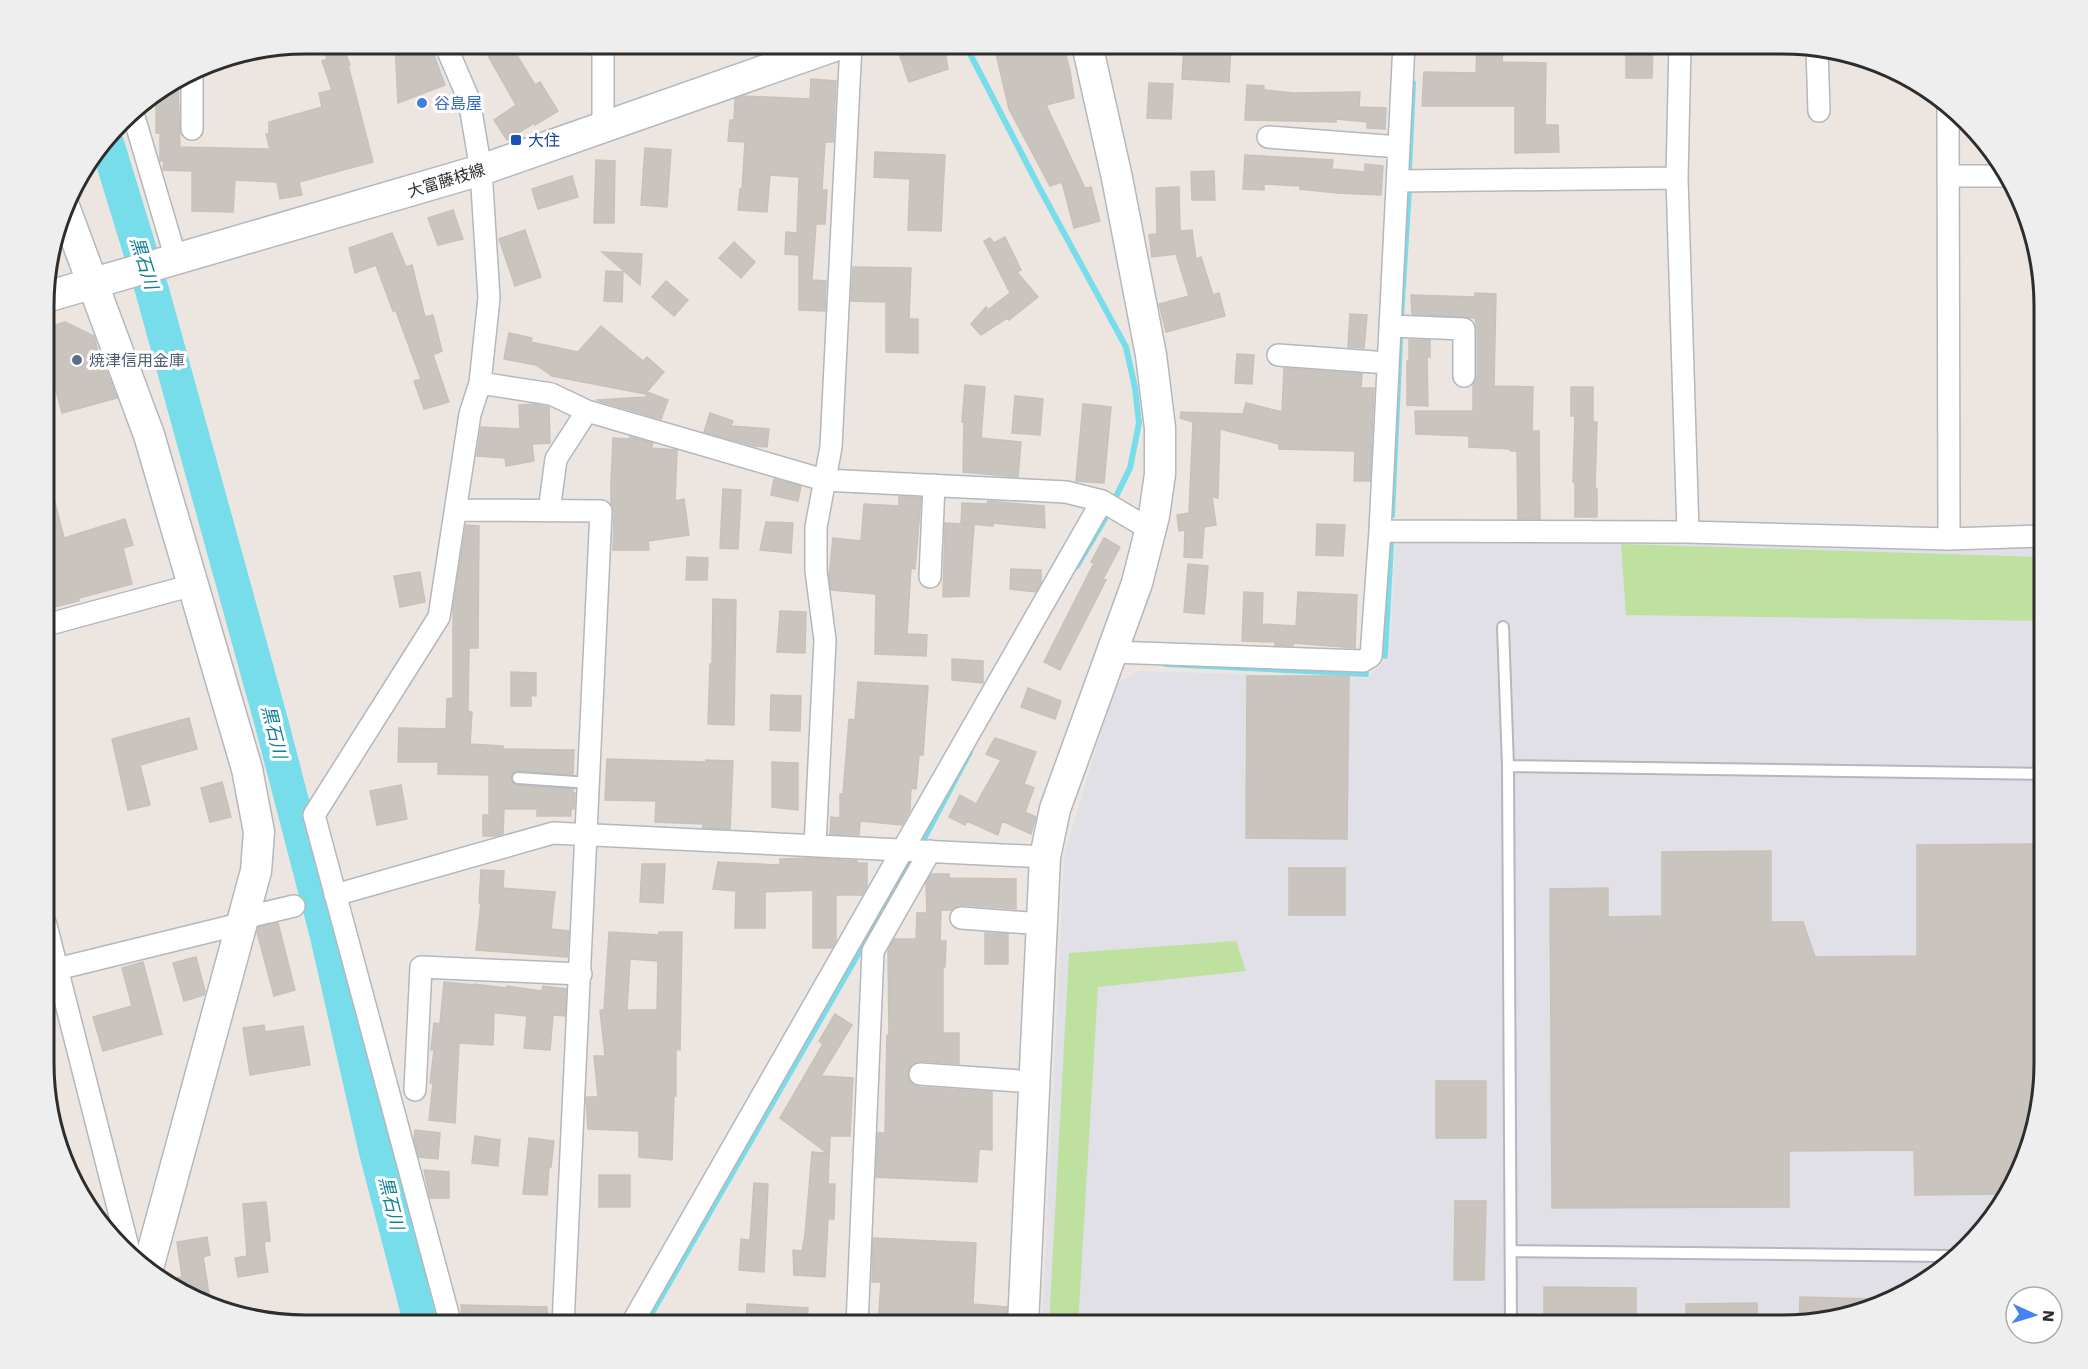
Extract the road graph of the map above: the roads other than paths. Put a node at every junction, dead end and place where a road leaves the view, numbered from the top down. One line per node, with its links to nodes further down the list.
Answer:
1 (449, 54): 17 (street)
2 (603, 54): 13 (street)
3 (811, 54): 13 (street, 大富藤枝線)
4 (850, 54): 32 (street)
5 (1089, 54): 37 (street)
6 (1404, 54): 16 (street)
7 (1680, 54): 20 (street)
8 (1817, 56): 10 (street)
9 (192, 82): 14 (street)
10 (1819, 111)
11 (1948, 117): 18 (street)
12 (135, 122): 23 (street)
13 (603, 127): 17 (street, 大富藤枝線)
14 (192, 129)
15 (1268, 137): 16 (street)
16 (1400, 147): 21 (street)
17 (481, 170): 23 (street, 大富藤枝線); 30 (street)
18 (1949, 176): 19 (street); 41 (street)
19 (1997, 176)
20 (1677, 178): 21 (street); 39 (street)
21 (1398, 181): 26 (street)
22 (70, 218): 24 (street)
23 (171, 260): 24 (street, 大富藤枝線)
24 (104, 280): 25 (street, 大富藤枝線); 43 (street)
25 (55, 294)
26 (1390, 326): 28 (street); 29 (street)
27 (1278, 355): 28 (street)
28 (1389, 363): 38 (street)
29 (1464, 376)
30 (480, 384): 31 (street); 35 (street)
31 (587, 411): 32 (street); 36 (street)
32 (824, 480): 33 (street); 52 (street)
33 (934, 485): 34 (street); 42 (street)
34 (1107, 504): 37 (street); 53 (street)
35 (456, 510): 36 (street); 55 (street)
36 (549, 511): 50 (street)
37 (1151, 530): 46 (street)
38 (1380, 531): 39 (street); 46 (street)
39 (1688, 532): 41 (street)
40 (2034, 536): 41 (street)
41 (1949, 539)
42 (930, 578)
43 (193, 585): 44 (street); 58 (street)
44 (54, 623)
45 (1503, 627): 47 (lane)
46 (1112, 652): 54 (street)
47 (1508, 766): 48 (lane); 67 (lane)
48 (2034, 774)
49 (518, 778): 50 (lane)
50 (590, 783): 51 (street)
51 (587, 836): 52 (street); 55 (street); 61 (street)
52 (815, 846): 53 (street)
53 (915, 851): 54 (street); 72 (street); 73 (street)
54 (1045, 857): 59 (street)
55 (335, 895): 70 (street)
56 (294, 906): 58 (street)
57 (961, 918): 59 (street)
58 (241, 921): 60 (street); 68 (street)
59 (1041, 924): 64 (street)
60 (54, 969)
61 (581, 974): 65 (street); 71 (street)
62 (54, 976): 66 (street)
63 (920, 1074): 64 (street)
64 (1034, 1082): 74 (street)
65 (415, 1090)
66 (139, 1251)
67 (1512, 1251): 69 (lane); 75 (lane)
68 (144, 1255)
69 (1943, 1256)
70 (448, 1315)
71 (564, 1315)
72 (637, 1315)
73 (857, 1315)
74 (1023, 1315)
75 (1512, 1315)

